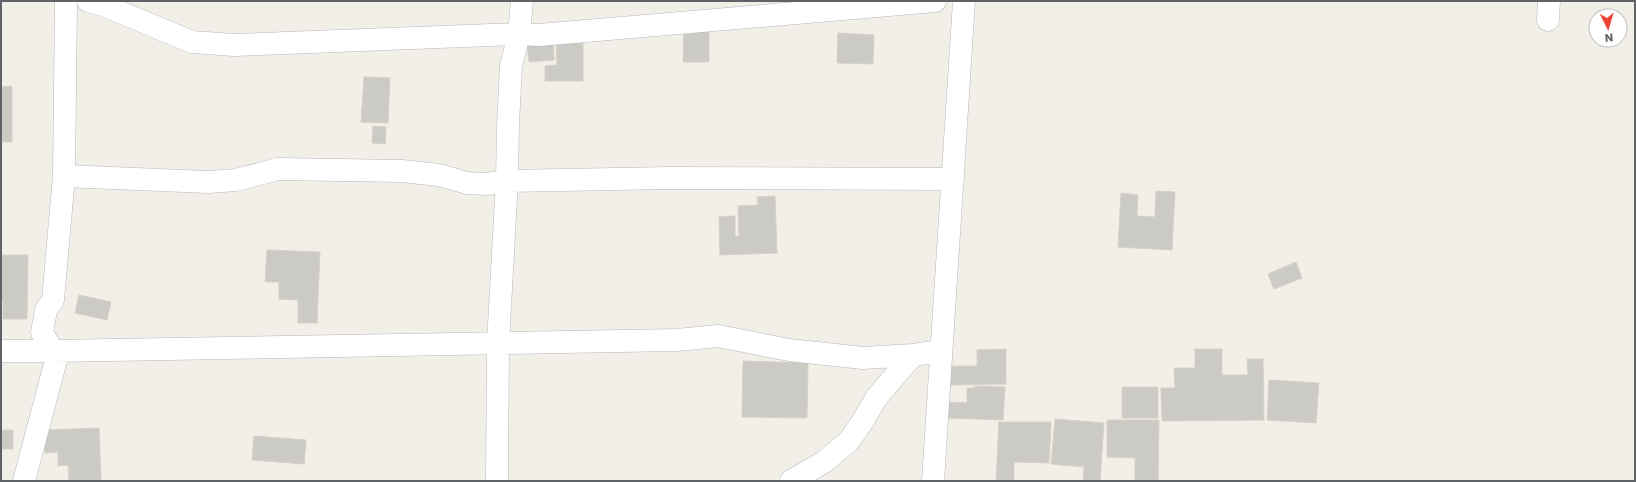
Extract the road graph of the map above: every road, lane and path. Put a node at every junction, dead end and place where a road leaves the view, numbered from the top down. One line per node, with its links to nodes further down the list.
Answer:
1 (66, 1): 7 (street)
2 (88, 1): 6 (street)
3 (522, 1): 6 (street)
4 (935, 1): 6 (street)
5 (964, 1): 8 (street)
6 (519, 34): 9 (street)
7 (64, 176): 9 (street); 12 (street)
8 (953, 179): 9 (street); 13 (street)
9 (507, 181): 10 (street)
10 (498, 343): 12 (street); 14 (street); 17 (street)
11 (1, 351): 12 (street)
12 (53, 351): 16 (street)
13 (941, 351): 14 (street); 15 (street)
14 (913, 355): 18 (street)
15 (936, 479)
16 (24, 481)
17 (497, 481)
18 (791, 481)

